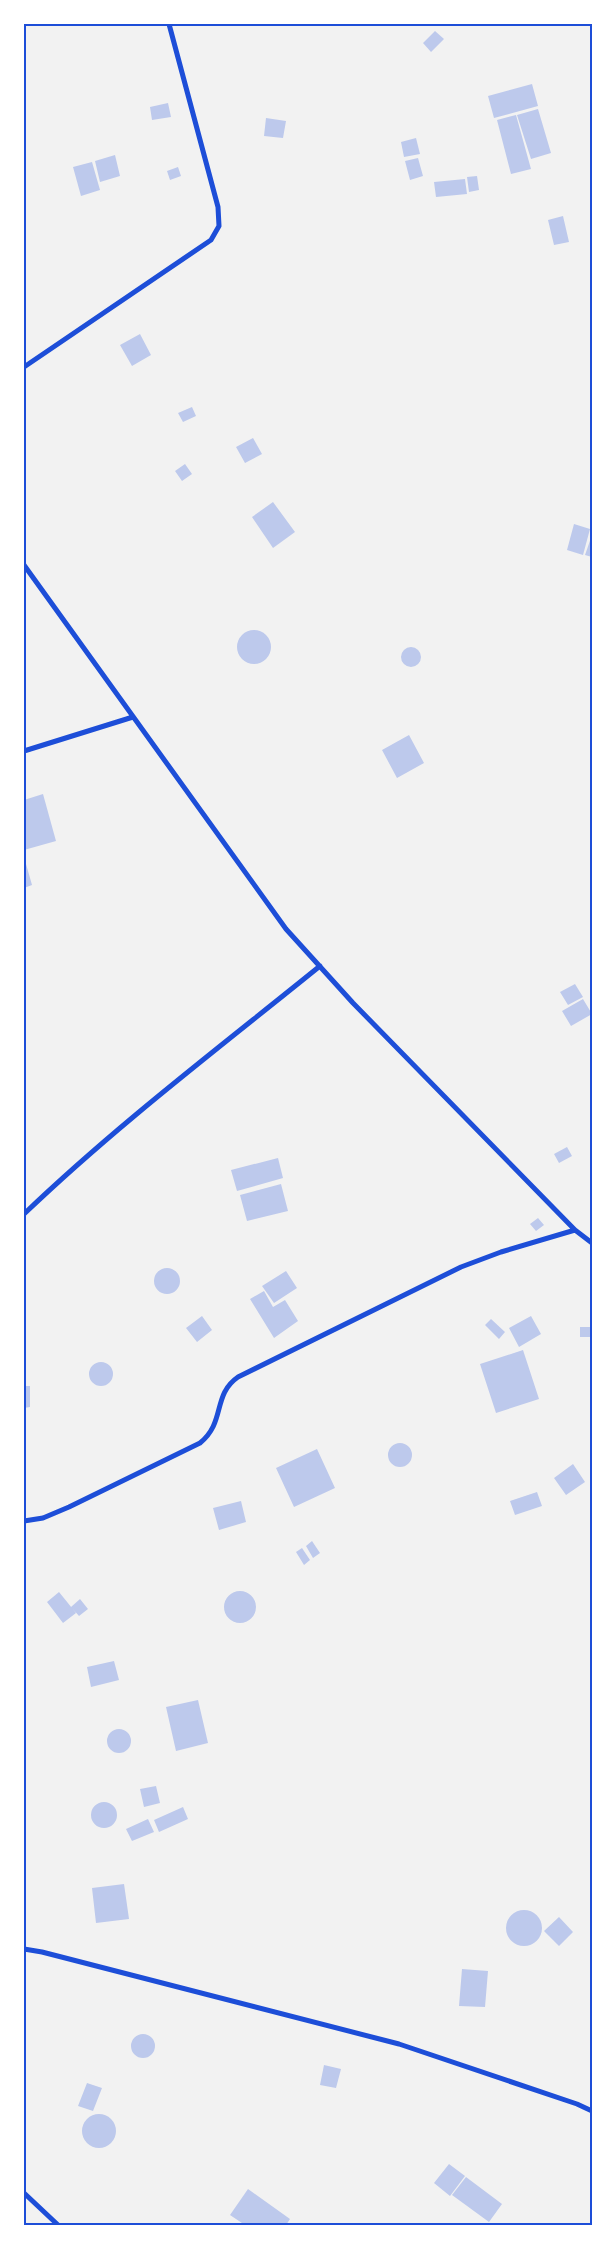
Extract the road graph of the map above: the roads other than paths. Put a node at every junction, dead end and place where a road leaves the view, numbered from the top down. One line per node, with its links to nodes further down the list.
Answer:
1 (169, 24): 2 (street)
2 (24, 367)
3 (24, 565): 4 (street)
4 (133, 717): 5 (street); 6 (street)
5 (24, 751)
6 (320, 966): 7 (street); 8 (street)
7 (24, 1214)
8 (575, 1230): 9 (street); 10 (street)
9 (592, 1244)
10 (24, 1521)
11 (24, 1950): 12 (street)
12 (592, 2111)
13 (24, 2193): 14 (street)
14 (58, 2225)

